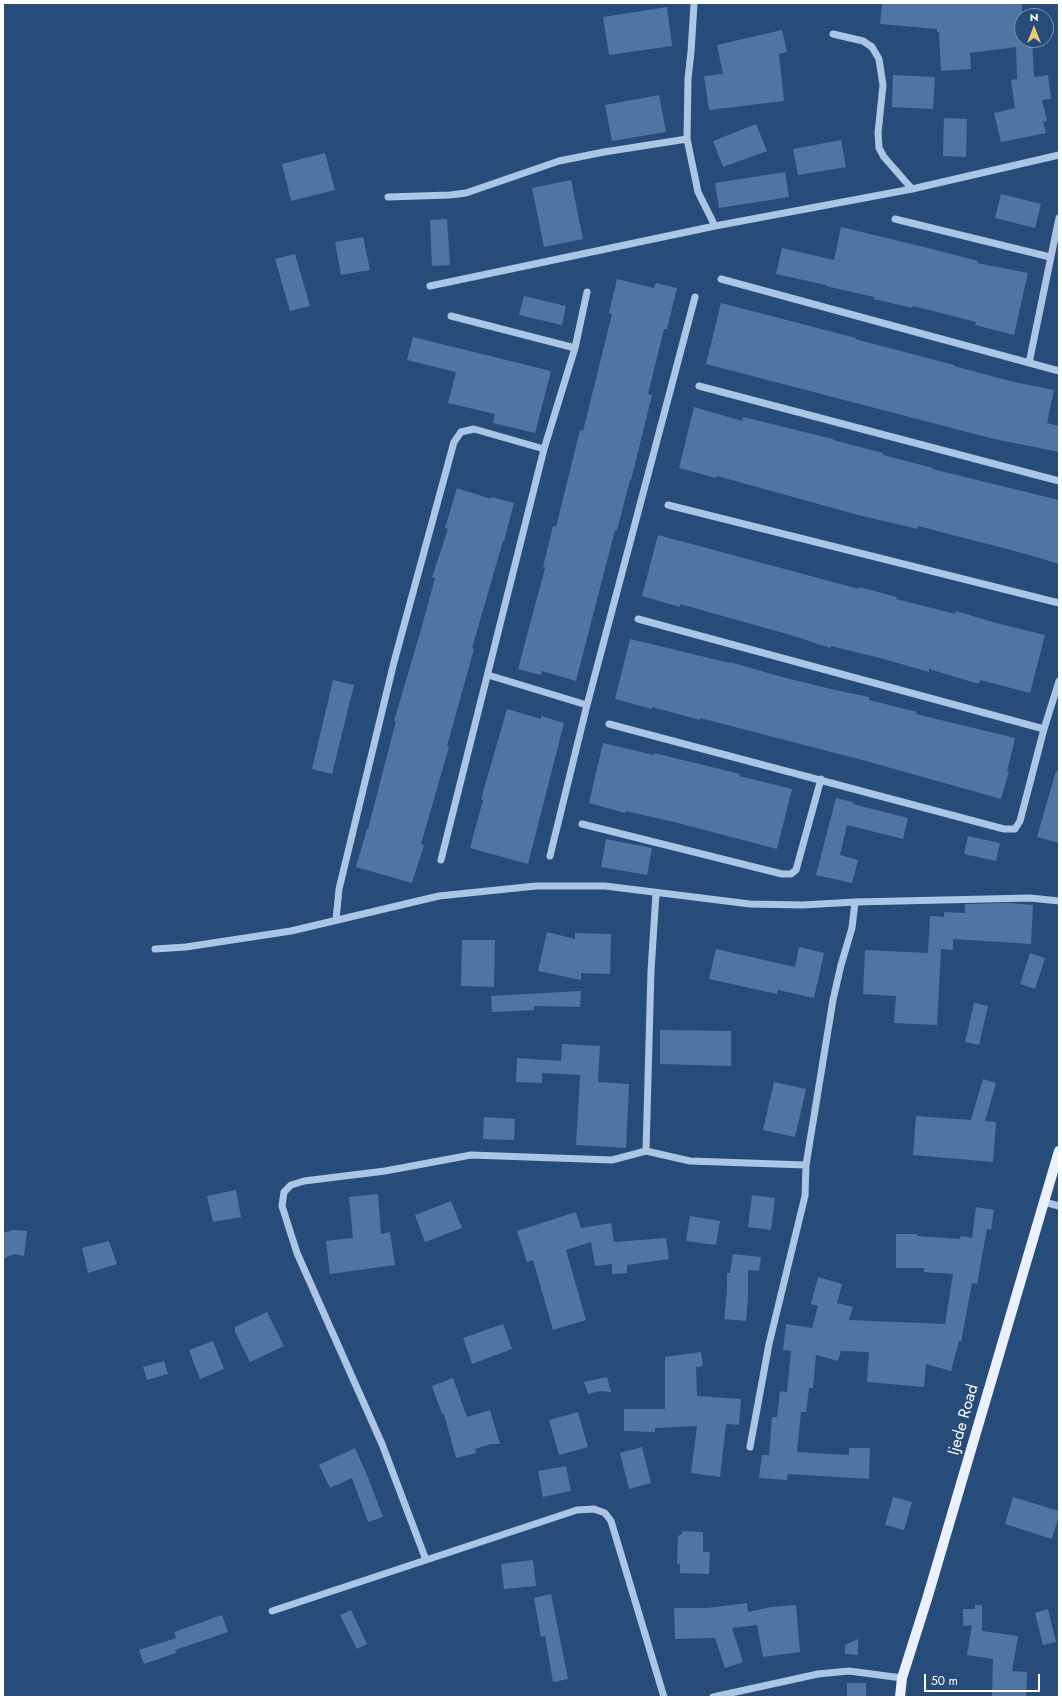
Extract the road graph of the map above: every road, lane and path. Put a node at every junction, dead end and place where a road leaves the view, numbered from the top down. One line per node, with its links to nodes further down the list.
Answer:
1 (694, 4): 3 (street)
2 (833, 34): 5 (street)
3 (687, 139): 6 (street); 9 (street)
4 (1059, 156): 5 (street)
5 (912, 189): 9 (street)
6 (388, 197)
7 (1059, 218): 10 (street)
8 (895, 219): 10 (street)
9 (715, 226): 12 (street)
10 (1050, 257): 17 (street)
11 (721, 279): 17 (street)
12 (430, 286)
13 (587, 292): 16 (street)
14 (695, 297): 27 (street)
15 (451, 316): 16 (street)
16 (575, 348): 20 (street)
17 (1029, 363): 18 (street)
18 (1059, 371)
19 (699, 386): 21 (street)
20 (544, 450): 25 (street); 37 (street)
21 (1059, 481)
22 (668, 506): 23 (street)
23 (1059, 603)
24 (638, 619): 29 (street)
25 (488, 675): 27 (street); 33 (street)
26 (1059, 681): 29 (street)
27 (587, 705): 32 (street)
28 (609, 724): 30 (street)
29 (1044, 729): 30 (street)
30 (820, 779): 31 (street)
31 (582, 824)
32 (550, 856)
33 (441, 860)
34 (656, 894): 36 (street); 37 (street); 39 (street)
35 (1059, 901): 36 (street)
36 (855, 902): 41 (street)
37 (336, 920): 38 (street)
38 (155, 949)
39 (646, 1151): 41 (street); 45 (street)
40 (1059, 1151): 42 (main road, Ijede Road)
41 (806, 1165): 44 (street)
42 (1044, 1202): 43 (street); 47 (main road, Ijede Road)
43 (1059, 1206)
44 (750, 1447)
45 (426, 1560): 46 (street); 48 (street)
46 (272, 1611)
47 (902, 1678): 49 (street); 50 (main road, Ijede Road)
48 (664, 1697)
49 (713, 1697)
50 (900, 1697)

